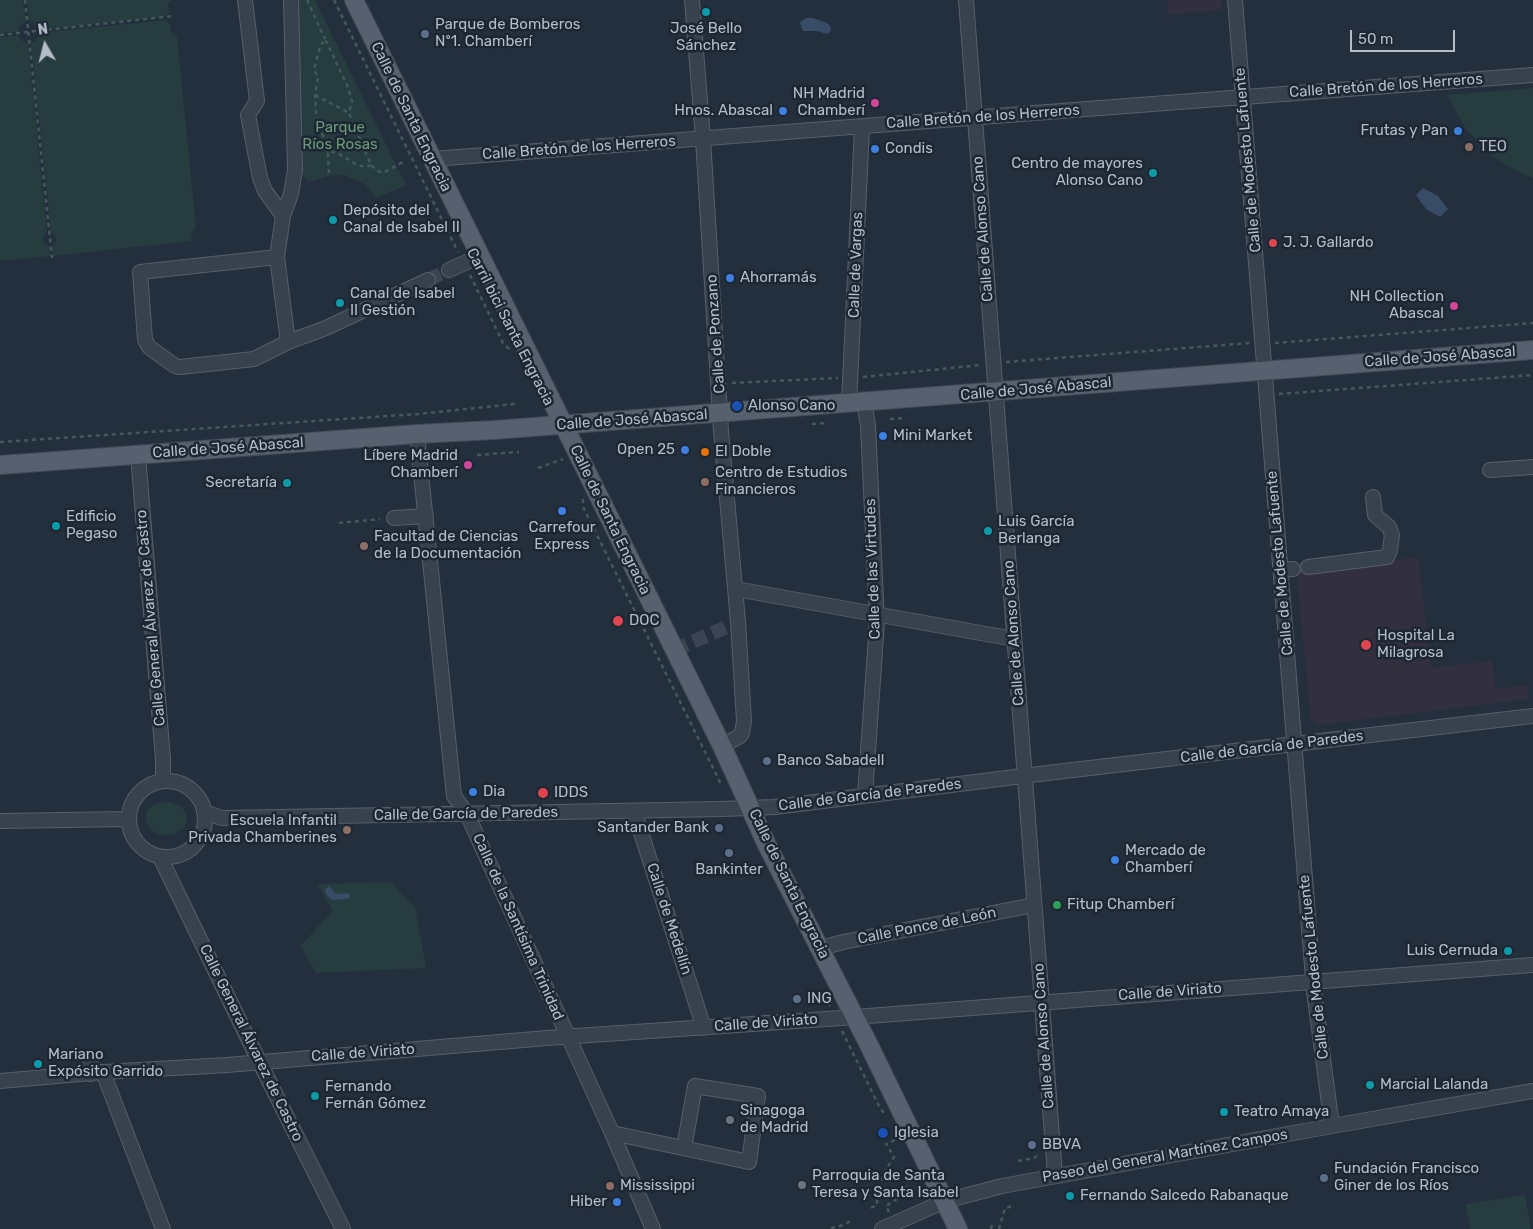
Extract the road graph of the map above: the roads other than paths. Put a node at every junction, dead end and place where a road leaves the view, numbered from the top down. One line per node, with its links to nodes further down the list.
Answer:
1 (245, 0): 13 (street)
2 (291, 0): 13 (street)
3 (354, 0): 12 (main road, Calle de Santa Engracia)
4 (692, 0): 11 (street, Calle de Ponzano)
5 (966, 0): 9 (street, Calle de Alonso Cano)
6 (1235, 0): 8 (street, Calle de Modesto Lafuente)
7 (1533, 75): 8 (street, Calle Bretón de los Herreros)
8 (1243, 97): 9 (street, Calle Bretón de los Herreros); 20 (street, Calle de Modesto Lafuente)
9 (976, 118): 10 (street, Calle Bretón de los Herreros); 21 (street, Calle de Alonso Cano)
10 (862, 126): 11 (street, Calle Bretón de los Herreros); 22 (street, Calle de Vargas)
11 (703, 139): 12 (street, Calle Bretón de los Herreros); 23 (street, Calle de Ponzano)
12 (432, 159): 15 (main road, Calle de Santa Engracia)
13 (283, 216): 14 (street)
14 (278, 257): 18 (street); 18 (street)
15 (472, 260): 16 (street); 24 (main road, Calle de Santa Engracia)
16 (448, 270)
17 (428, 280): 18 (street)
18 (288, 342)
19 (1533, 350): 20 (main road, Calle de José Abascal)
20 (1264, 370): 21 (main road, Calle de José Abascal); 38 (street, Calle de Modesto Lafuente)
21 (996, 392): 22 (main road, Calle de José Abascal); 36 (street, Calle de Alonso Cano)
22 (857, 403): 23 (main road, Calle de José Abascal); 35 (street, Calle de las Virtudes)
23 (721, 413): 24 (main road, Calle de José Abascal); 34 (street, Calle de Ponzano)
24 (563, 424): 25 (main road, Calle de José Abascal); 39 (main road, Calle de Santa Engracia)
25 (417, 434): 26 (main road, Calle de José Abascal); 31 (street, Calle de la Santísima Trinidad)
26 (138, 455): 27 (main road, Calle de José Abascal); 41 (street, Calle General Álvarez de Castro)
27 (0, 465)
28 (1533, 467): 29 (street)
29 (1490, 470)
30 (1373, 497): 33 (street)
31 (426, 516): 32 (street); 46 (street, Calle de la Santísima Trinidad)
32 (394, 518)
33 (1308, 567)
34 (736, 590): 35 (street); 39 (street, Calle de Ponzano)
35 (877, 614): 36 (street); 42 (street, Calle de las Virtudes)
36 (1014, 639): 40 (street, Calle de Alonso Cano)
37 (1533, 716): 38 (street, Calle de García de Paredes)
38 (1294, 744): 40 (street, Calle de García de Paredes); 53 (street, Calle de Modesto Lafuente)
39 (722, 746): 43 (main road, Calle de Santa Engracia)
40 (1024, 776): 42 (street, Calle de García de Paredes); 50 (street, Calle de Alonso Cano)
41 (163, 780): 45 (street); 47 (street)
42 (865, 795): 43 (street, Calle de García de Paredes)
43 (750, 807): 44 (street, Calle de García de Paredes); 51 (main road, Calle de Santa Engracia)
44 (634, 810): 46 (street, Calle de García de Paredes); 56 (street, Calle de Medellín)
45 (204, 812): 46 (street, Calle de García de Paredes); 49 (street)
46 (467, 814): 57 (street, Calle de la Santísima Trinidad)
47 (128, 819): 48 (street); 49 (street)
48 (0, 821)
49 (160, 857): 59 (street, Calle General Álvarez de Castro)
50 (1034, 905): 51 (street, Calle Ponce de León); 54 (street, Calle de Alonso Cano)
51 (821, 948): 55 (main road, Calle de Santa Engracia)
52 (1533, 965): 53 (street, Calle de Viriato)
53 (1313, 982): 54 (street, Calle de Viriato); 63 (street, Calle de Modesto Lafuente)
54 (1042, 1002): 55 (street, Calle de Viriato); 66 (street, Calle de Alonso Cano)
55 (855, 1017): 56 (street, Calle de Viriato); 67 (main road, Calle de Santa Engracia)
56 (704, 1028): 57 (street, Calle de Viriato)
57 (567, 1037): 59 (street, Calle de Viriato); 64 (street, Calle de la Santísima Trinidad)
58 (90, 1058): 60 (street)
59 (259, 1061): 60 (street, Calle de Viriato); 70 (street, Calle General Álvarez de Castro)
60 (97, 1073): 61 (street, Calle de Viriato); 69 (street)
61 (0, 1081)
62 (1533, 1091): 63 (street, Paseo del General Martínez Campos)
63 (1332, 1126): 66 (street, Paseo del General Martínez Campos)
64 (612, 1133): 65 (street); 71 (street, Calle de la Santísima Trinidad)
65 (684, 1148): 65 (street)
66 (1055, 1175): 67 (street, Paseo del General Martínez Campos)
67 (945, 1201): 68 (street, Paseo del General Martínez Campos); 72 (main road, Calle de Santa Engracia)
68 (889, 1226)
69 (163, 1229)
70 (343, 1229)
71 (653, 1229)
72 (958, 1229)

